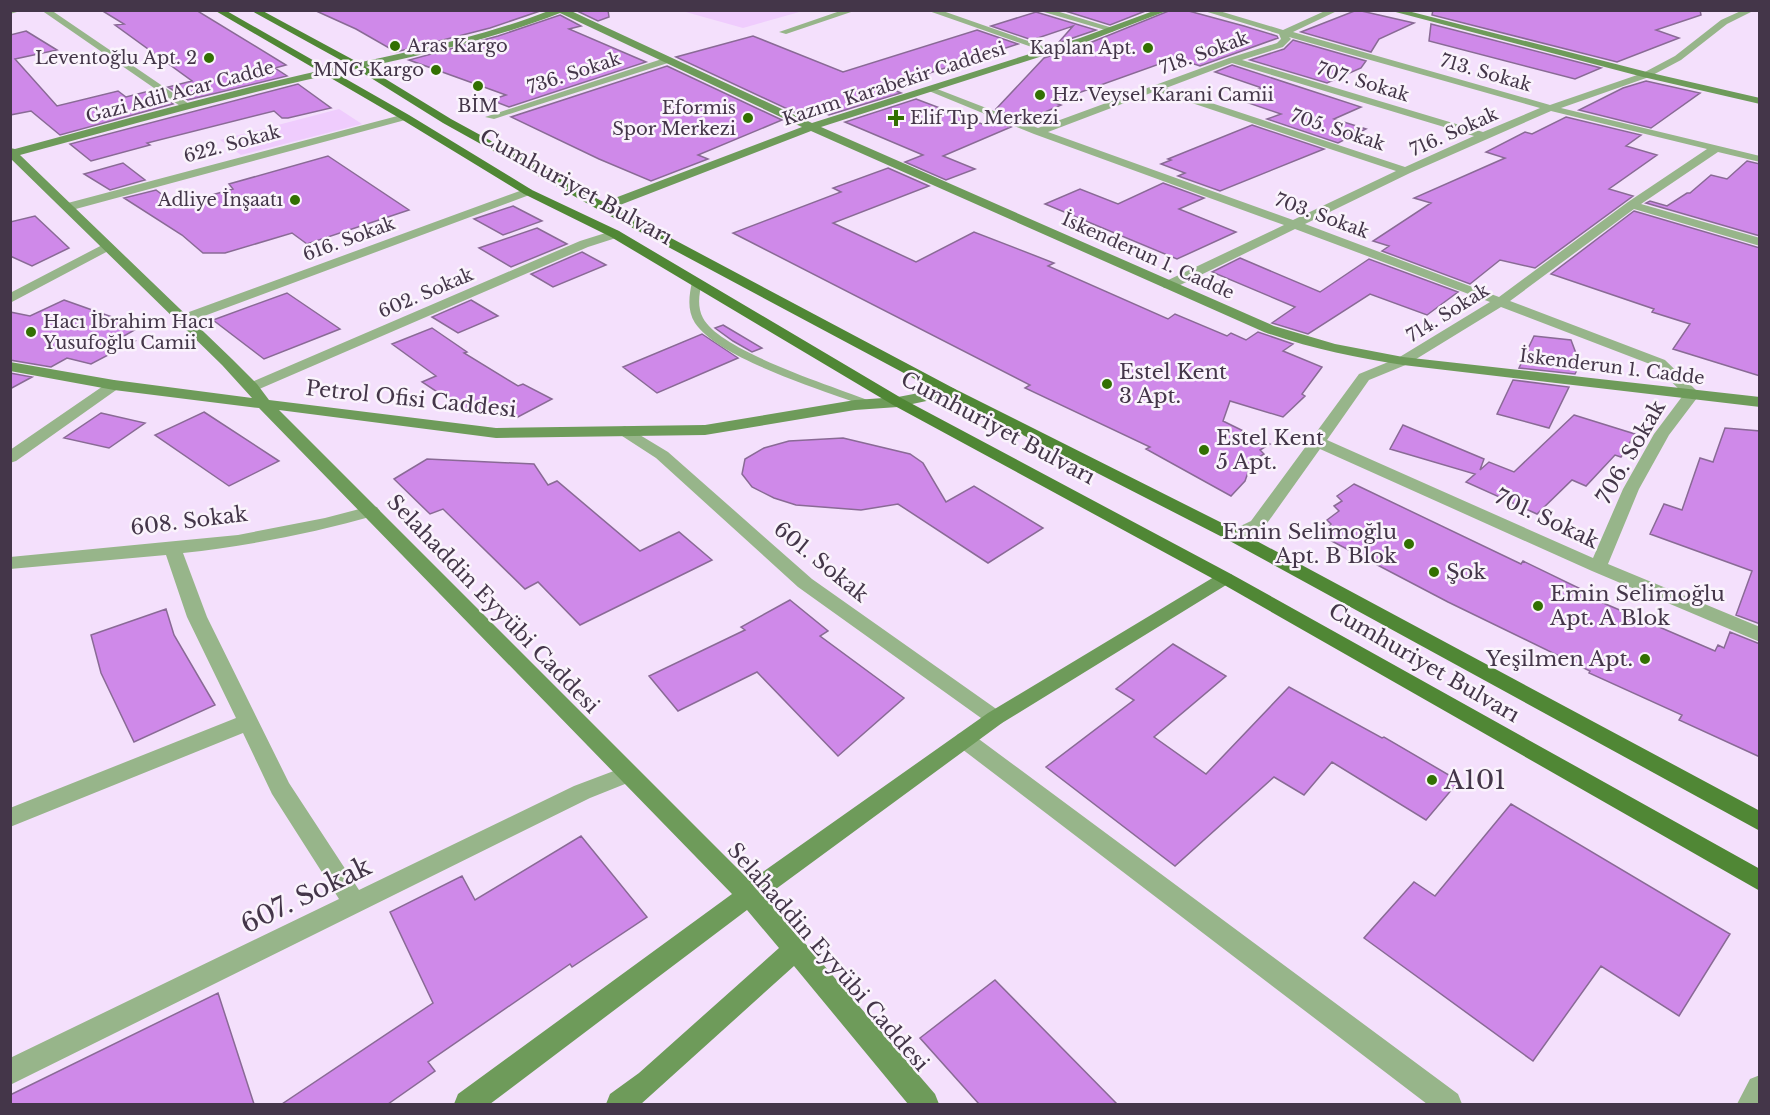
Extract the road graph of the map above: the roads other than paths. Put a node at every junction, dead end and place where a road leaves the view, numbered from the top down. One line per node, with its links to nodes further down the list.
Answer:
1 (20, 10): 14 (street)
2 (45, 10): 27 (street)
3 (218, 10): 22 (main road, Cumhuriyet Bulvarı)
4 (254, 10): 21 (main road, Cumhuriyet Bulvarı)
5 (560, 10): 19 (street, İskenderun 1. Cadde); 21 (street, Gazi Adil Acar Cadde)
6 (853, 10): 16 (street)
7 (930, 10): 18 (street)
8 (1041, 10): 15 (street)
9 (1165, 10): 15 (street, Kazım Karabekir Caddesi)
10 (1205, 10): 17 (street, 713. Sokak)
11 (1335, 10): 17 (street, 718. Sokak)
12 (1392, 10): 23 (street)
13 (1751, 10): 23 (street, 716. Sokak)
14 (10, 12)
15 (1112, 29): 18 (street, Kazım Karabekir Caddesi)
16 (783, 32)
17 (1283, 33): 20 (street, 718. Sokak); 28 (street, 713. Sokak)
18 (1049, 50): 25 (street, Kazım Karabekir Caddesi)
19 (668, 60): 30 (street, 736. Sokak); 31 (street, İskenderun 1. Cadde)
20 (1232, 60): 24 (street, 718. Sokak); 33 (street, 707. Sokak)
21 (358, 66): 22 (street, Gazi Adil Acar Cadde); 41 (main road, Cumhuriyet Bulvarı)
22 (325, 72): 27 (street, Gazi Adil Acar Cadde); 29 (main road, Cumhuriyet Bulvarı)
23 (1646, 75): 26 (street); 28 (street, 716. Sokak)
24 (1156, 88): 32 (street, 718. Sokak); 37 (street, 705. Sokak)
25 (929, 89): 31 (street, Kazım Karabekir Caddesi); 32 (street, 703. Sokak)
26 (1760, 101)
27 (187, 106): 35 (street, Gazi Adil Acar Cadde)
28 (1550, 108): 33 (street, 716. Sokak); 34 (street, 713. Sokak)
29 (405, 117): 38 (main road, Cumhuriyet Bulvarı); 40 (street, 622. Sokak)
30 (490, 117)
31 (811, 127): 41 (street, Kazım Karabekir Caddesi); 47 (street, İskenderun 1. Cadde)
32 (1038, 132): 42 (street, 703. Sokak)
33 (1484, 136): 37 (street, 716. Sokak)
34 (1715, 149): 36 (street, 713. Sokak); 39 (street, 714. Sokak)
35 (11, 153): 40 (street, Selahaddin Eyyübi Caddesi)
36 (1760, 159)
37 (1406, 171): 42 (street, 716. Sokak)
38 (528, 192): 43 (main road, Cumhuriyet Bulvarı); 50 (street, 616. Sokak)
39 (1632, 205): 44 (street); 49 (street, 714. Sokak)
40 (68, 207): 45 (street, Selahaddin Eyyübi Caddesi)
41 (603, 207): 55 (main road, Cumhuriyet Bulvarı)
42 (1292, 225): 47 (street, 716. Sokak); 49 (street, 703. Sokak)
43 (615, 234): 46 (main road, Cumhuriyet Bulvarı); 54 (street, 602. Sokak)
44 (1760, 242)
45 (108, 246): 48 (street); 50 (street, Selahaddin Eyyübi Caddesi)
46 (697, 282): 57 (main road, Cumhuriyet Bulvarı); 60 (lane)
47 (1169, 285): 51 (street, İskenderun 1. Cadde)
48 (10, 299)
49 (1500, 302): 51 (street, 714. Sokak); 56 (street, 703. Sokak)
50 (183, 319): 54 (street, Selahaddin Eyyübi Caddesi)
51 (1403, 361): 56 (street, İskenderun 1. Cadde); 62 (street, 714. Sokak)
52 (10, 366): 53 (street, Petrol Ofisi Caddesi)
53 (114, 385): 59 (street, Petrol Ofisi Caddesi); 63 (street)
54 (252, 387): 59 (street, Selahaddin Eyyübi Caddesi)
55 (951, 392): 57 (street, Petrol Ofisi Caddesi); 65 (main road, Cumhuriyet Bulvarı)
56 (1692, 394): 58 (street, İskenderun 1. Cadde); 68 (street, 706. Sokak)
57 (898, 402): 60 (street, Petrol Ofisi Caddesi); 69 (main road, Cumhuriyet Bulvarı)
58 (1760, 402)
59 (264, 404): 61 (street, Petrol Ofisi Caddesi); 64 (street, Selahaddin Eyyübi Caddesi)
60 (869, 404): 61 (street, Petrol Ofisi Caddesi)
61 (625, 431): 71 (street, 601. Sokak)
62 (1318, 442): 65 (street, 714. Sokak); 68 (street, 701. Sokak)
63 (10, 458)
64 (371, 511): 66 (street, 608. Sokak); 74 (street, Selahaddin Eyyübi Caddesi)
65 (1234, 536): 76 (main road, Cumhuriyet Bulvarı)
66 (172, 548): 67 (street, 608. Sokak); 72 (street)
67 (10, 563)
68 (1598, 567): 70 (street, 701. Sokak)
69 (1225, 578): 71 (street); 77 (main road, Cumhuriyet Bulvarı)
70 (1760, 635)
71 (995, 718): 73 (street)
72 (248, 722): 75 (street); 79 (street)
73 (965, 740): 78 (street); 86 (street)
74 (627, 774): 78 (street, Selahaddin Eyyübi Caddesi); 79 (street, 607. Sokak)
75 (10, 818)
76 (1760, 822)
77 (1760, 881)
78 (749, 895): 80 (street, Selahaddin Eyyübi Caddesi); 83 (street)
79 (355, 903): 81 (street, 607. Sokak)
80 (795, 949): 84 (street); 85 (street, Selahaddin Eyyübi Caddesi)
81 (10, 1072)
82 (1760, 1088): 87 (street)
83 (468, 1104)
84 (620, 1104)
85 (925, 1104)
86 (1448, 1104)
87 (1751, 1104)

